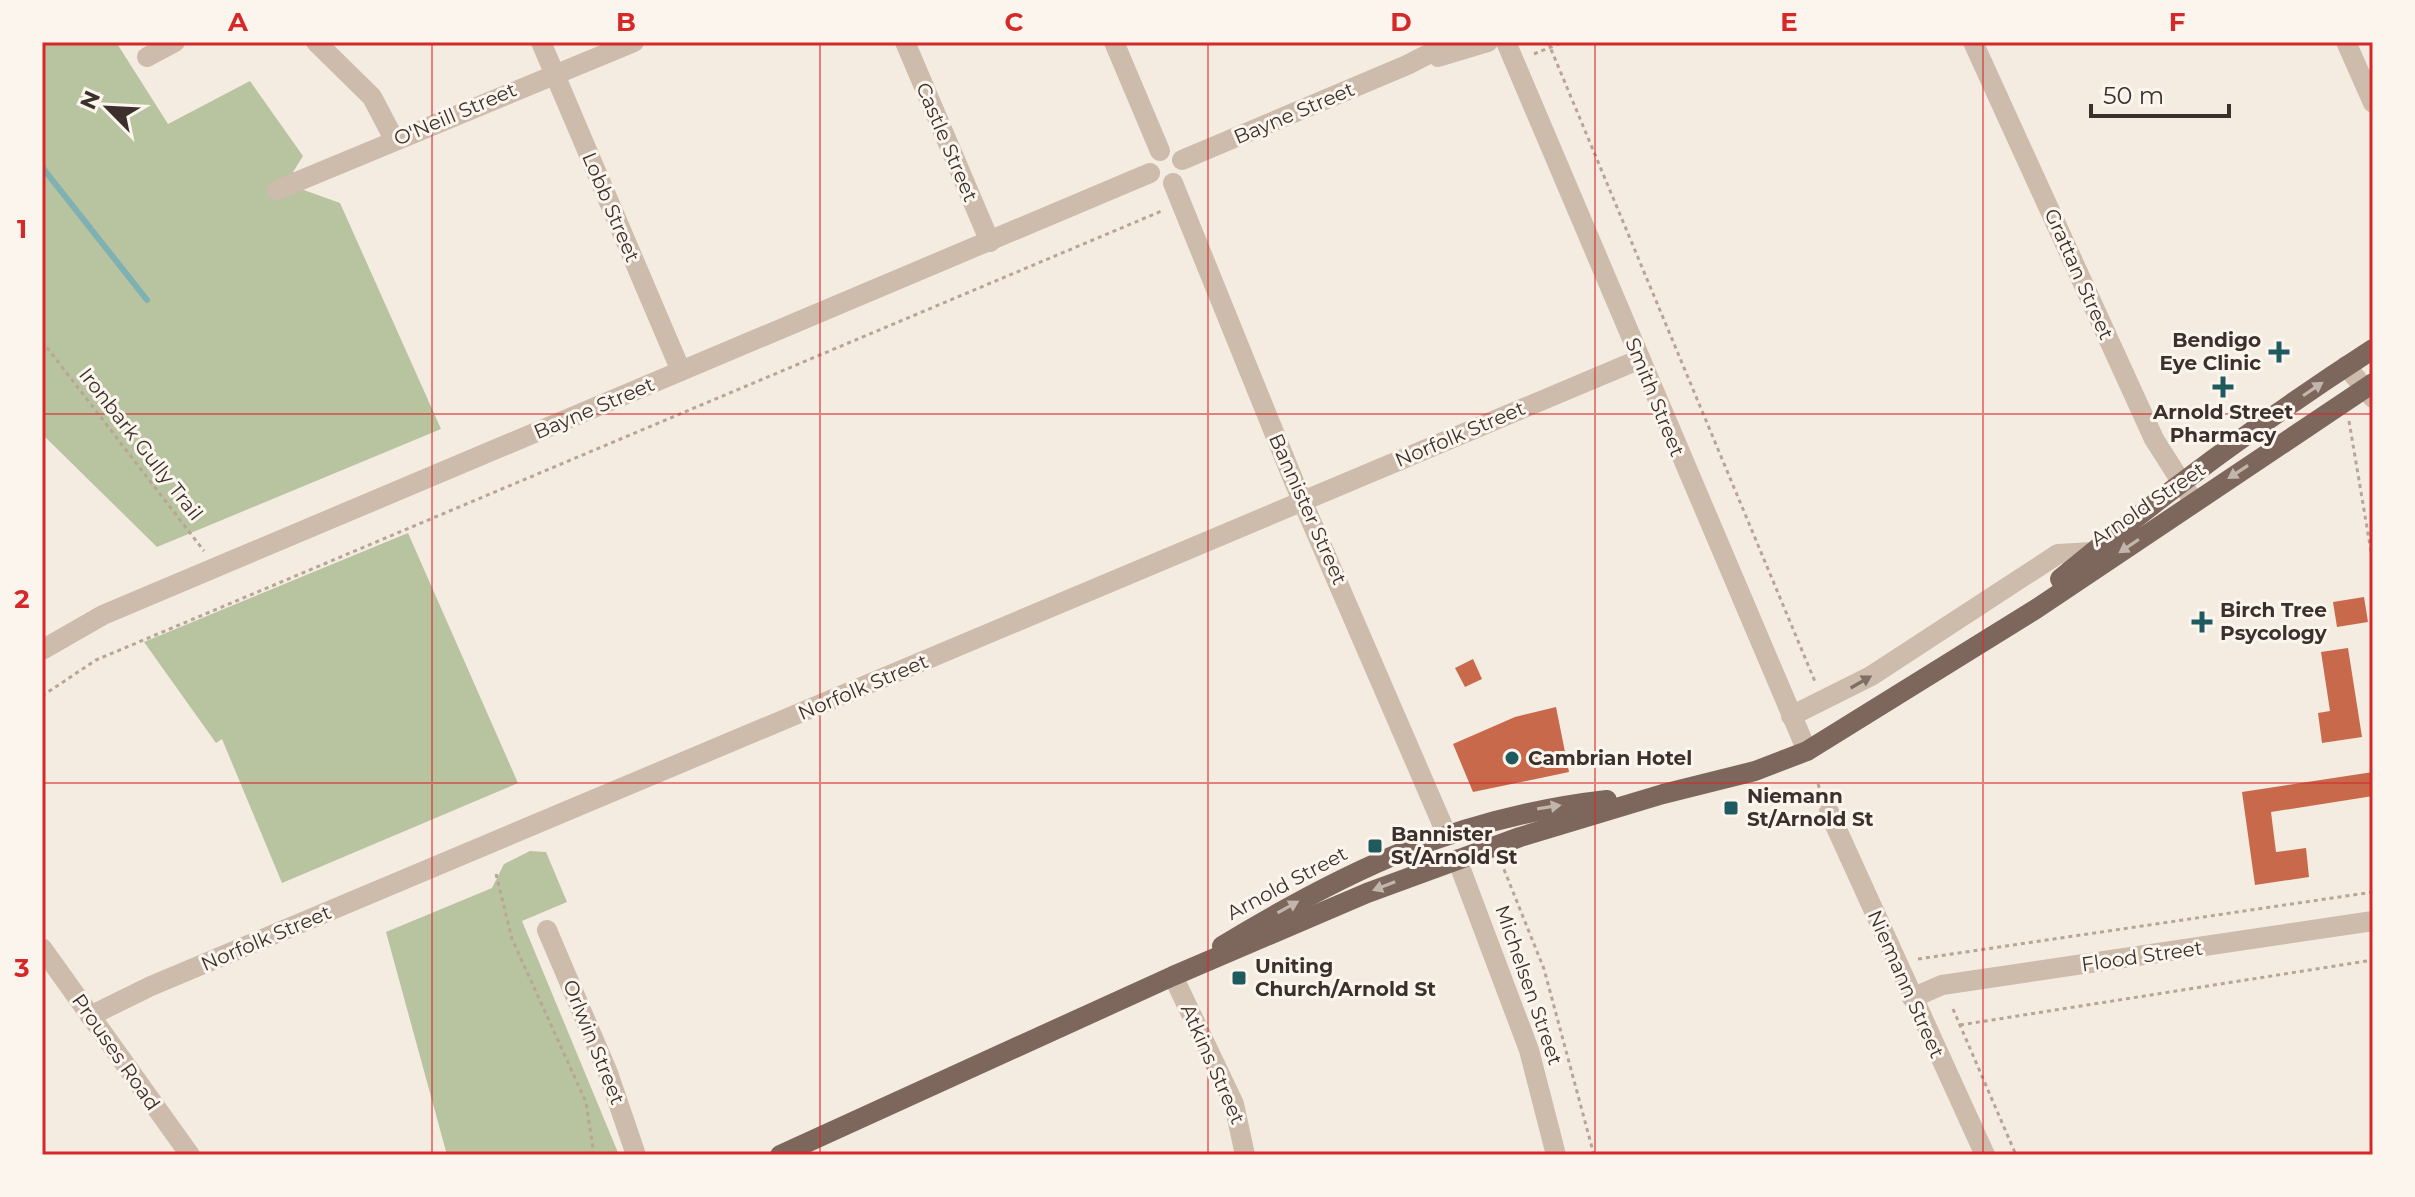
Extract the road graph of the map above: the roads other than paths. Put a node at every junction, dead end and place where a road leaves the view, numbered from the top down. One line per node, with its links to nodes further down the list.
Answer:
1 (175, 42): 12 (street)
2 (316, 42): 16 (street)
3 (541, 42): 14 (street, Lobb Street)
4 (634, 42): 14 (street, O'Neill Street)
5 (905, 42): 22 (street, Castle Street)
6 (1114, 42): 17 (street)
7 (1452, 42): 13 (street, Bayne Street)
8 (1488, 42): 13 (street, Bayne Street)
9 (1506, 42): 24 (street, Smith Street)
10 (1973, 42): 28 (street, Grattan Street)
11 (2346, 42): 15 (street)
12 (146, 55)
13 (1407, 65): 18 (street, Bayne Street)
14 (554, 72): 16 (street, O'Neill Street); 26 (street, Lobb Street)
15 (2373, 103)
16 (394, 139): 21 (street, O'Neill Street)
17 (1160, 151): 18 (street); 19 (street)
18 (1182, 160): 20 (street)
19 (1150, 173): 20 (street); 22 (street, Bayne Street)
20 (1173, 183): 29 (street, Bannister Street)
21 (277, 190)
22 (990, 242): 26 (street, Bayne Street)
23 (2373, 349): 25 (main road, Arnold Street)
24 (1638, 360): 29 (street, Norfolk Street); 34 (street, Smith Street)
25 (2346, 366): 27 (street); 28 (main road, Arnold Street, one-way to 25)
26 (681, 371): 33 (street, Bayne Street)
27 (2370, 390): 30 (main road, Arnold Street, one-way to 30)
28 (2180, 481): 30 (street, Grattan Street); 31 (main road, Arnold Street)
29 (1303, 500): 38 (street, Bannister Street); 45 (street, Norfolk Street)
30 (2194, 502): 32 (main road, Arnold Street, one-way to 32)
31 (2092, 552): 32 (main road, Arnold Street); 34 (street, Arnold Street, one-way to 31)
32 (1988, 637): 35 (main road, Arnold Street)
33 (42, 650)
34 (1791, 716): 35 (street, Smith Street)
35 (1807, 751): 36 (main road, Arnold Street)
36 (1663, 794): 38 (main road, Arnold Street, one-way to 36); 39 (main road, Arnold Street)
37 (1829, 812): 44 (street, Niemann Street)
38 (1446, 833): 39 (main road, Michelsen Street); 43 (main road, Arnold Street, one-way to 38)
39 (1457, 859): 43 (main road, Arnold Street, one-way to 43); 50 (street, Michelsen Street)
40 (2373, 921): 44 (street, Flood Street)
41 (547, 930): 47 (street, Orlwin Street)
42 (42, 948): 45 (street, Prouses Road)
43 (1173, 976): 48 (main road, Arnold Street); 49 (street, Atkins Street)
44 (1912, 998): 51 (street, Niemann Street)
45 (90, 1016): 46 (street, Prouses Road)
46 (190, 1155)
47 (636, 1155)
48 (780, 1155)
49 (1245, 1155)
50 (1556, 1155)
51 (1985, 1155)

